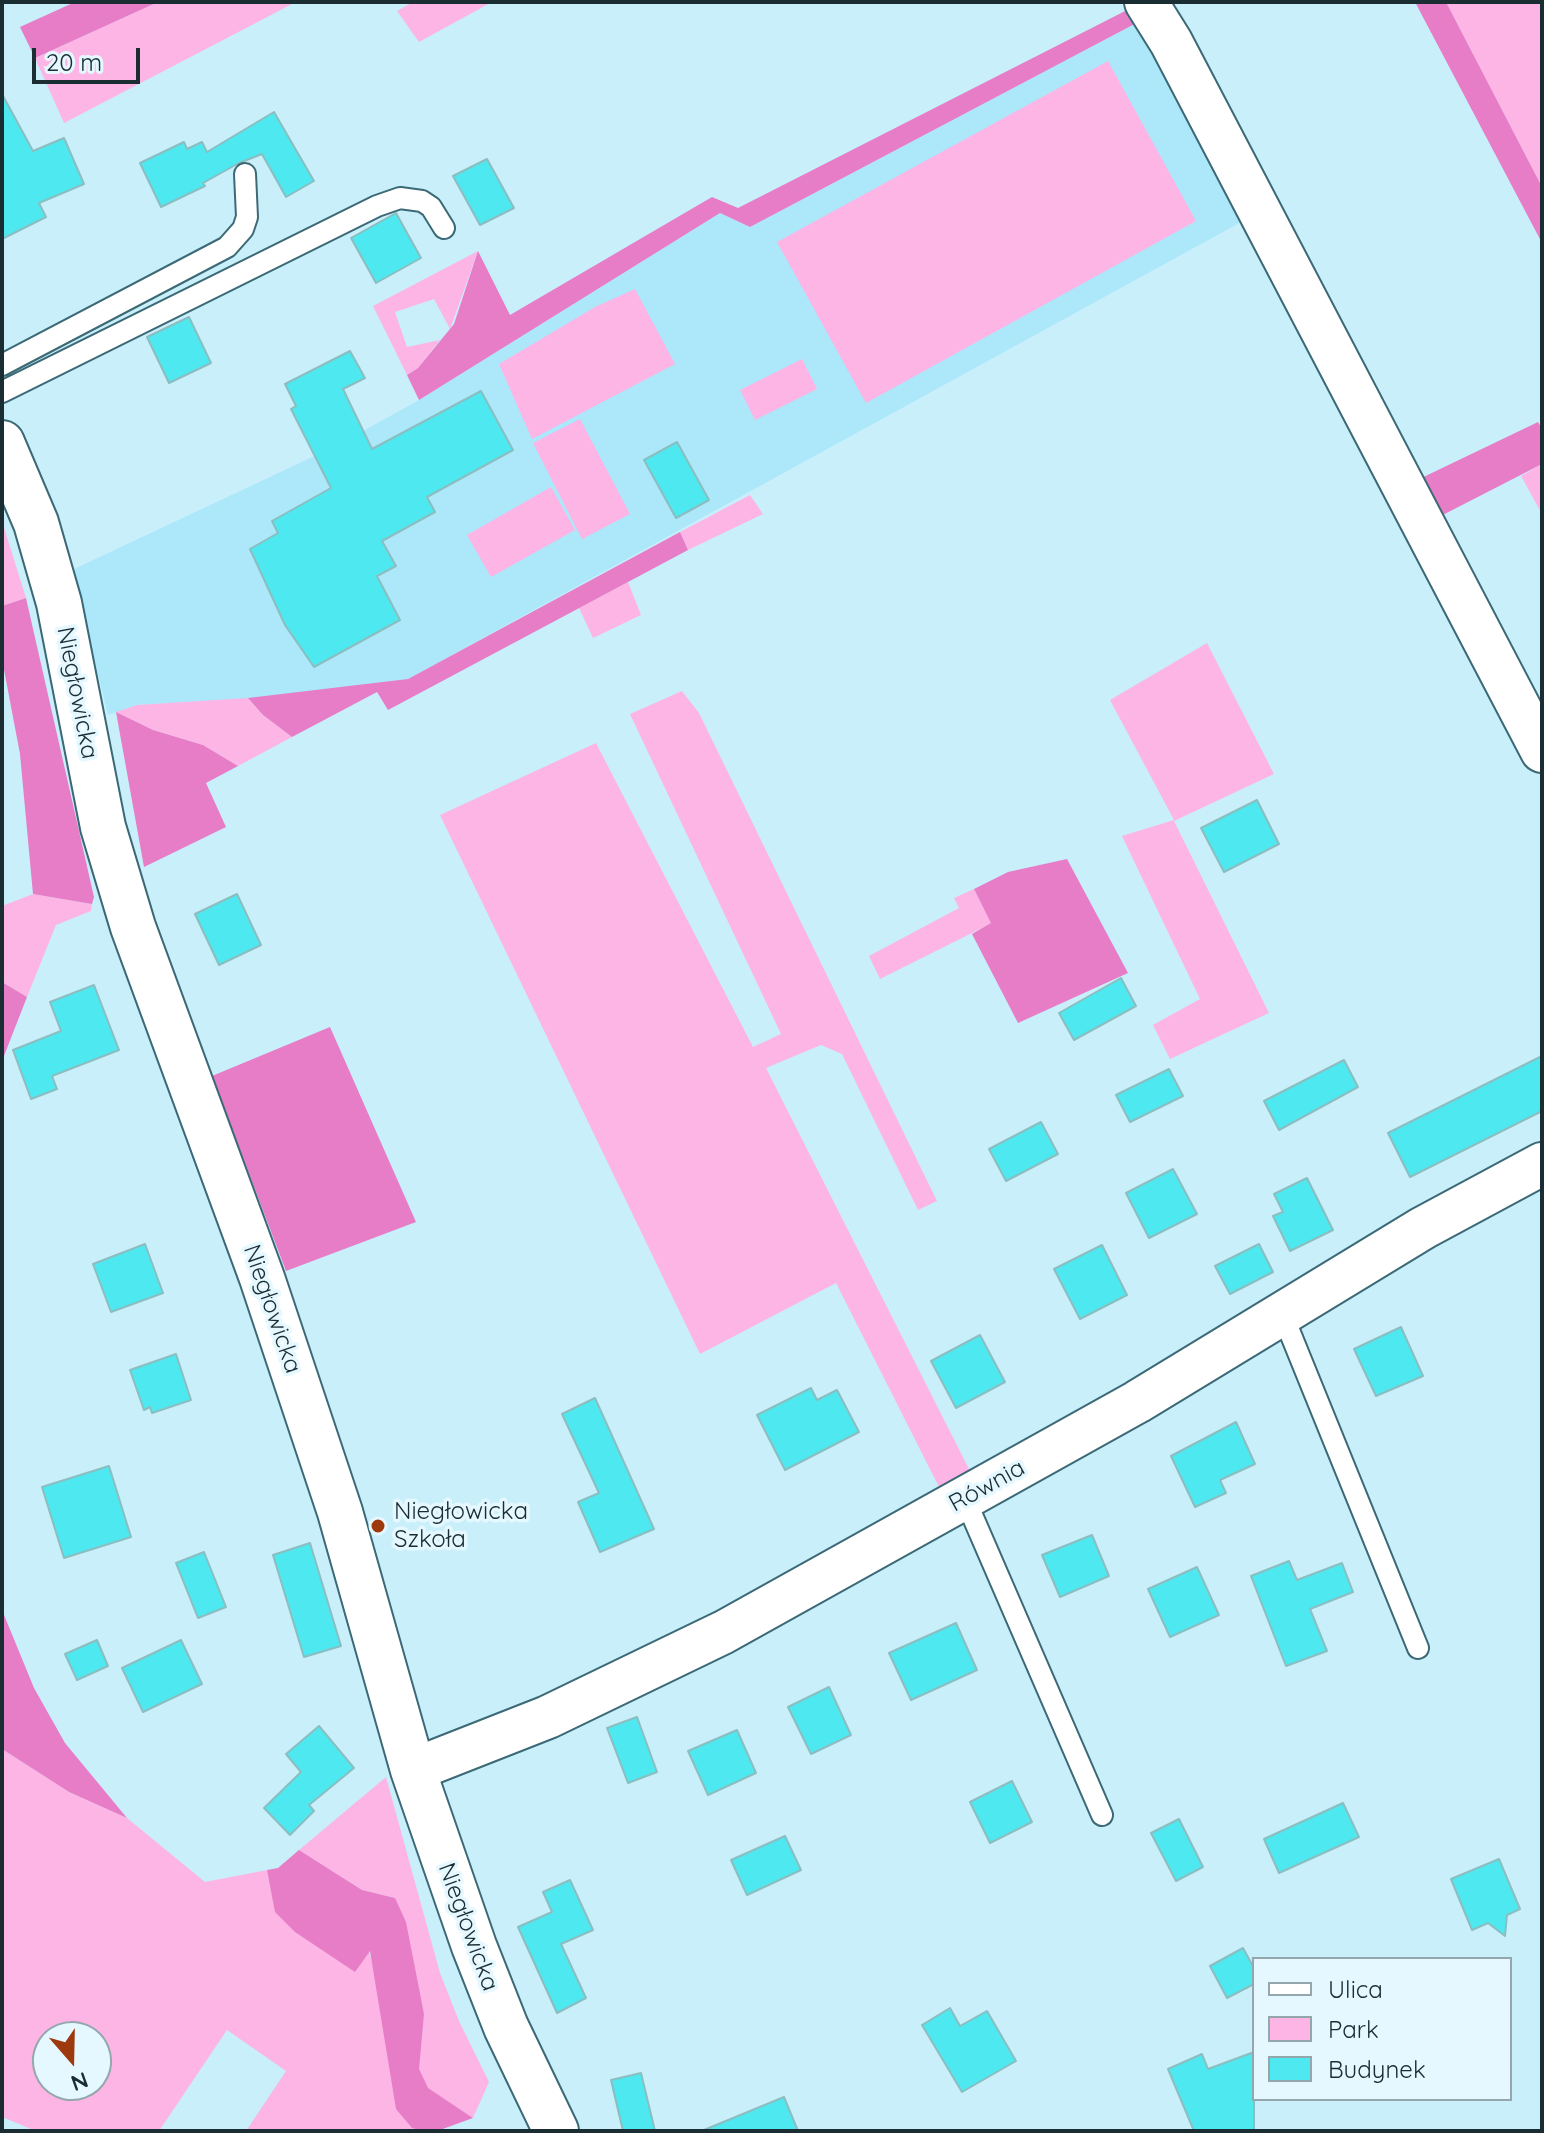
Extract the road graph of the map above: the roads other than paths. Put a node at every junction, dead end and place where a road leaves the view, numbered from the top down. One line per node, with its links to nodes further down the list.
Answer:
1 (1146, 2): 7 (street)
2 (245, 174): 4 (lane)
3 (444, 228): 5 (lane)
4 (2, 365)
5 (2, 392)
6 (10, 461): 12 (street, Niegłowicka)
7 (1542, 751)
8 (1542, 1164): 9 (street, Równia)
9 (1282, 1313): 10 (street, Równia); 11 (lane)
10 (965, 1499): 12 (street, Równia); 13 (lane)
11 (1418, 1648)
12 (413, 1770): 14 (street, Niegłowicka)
13 (1102, 1815)
14 (556, 2131)

